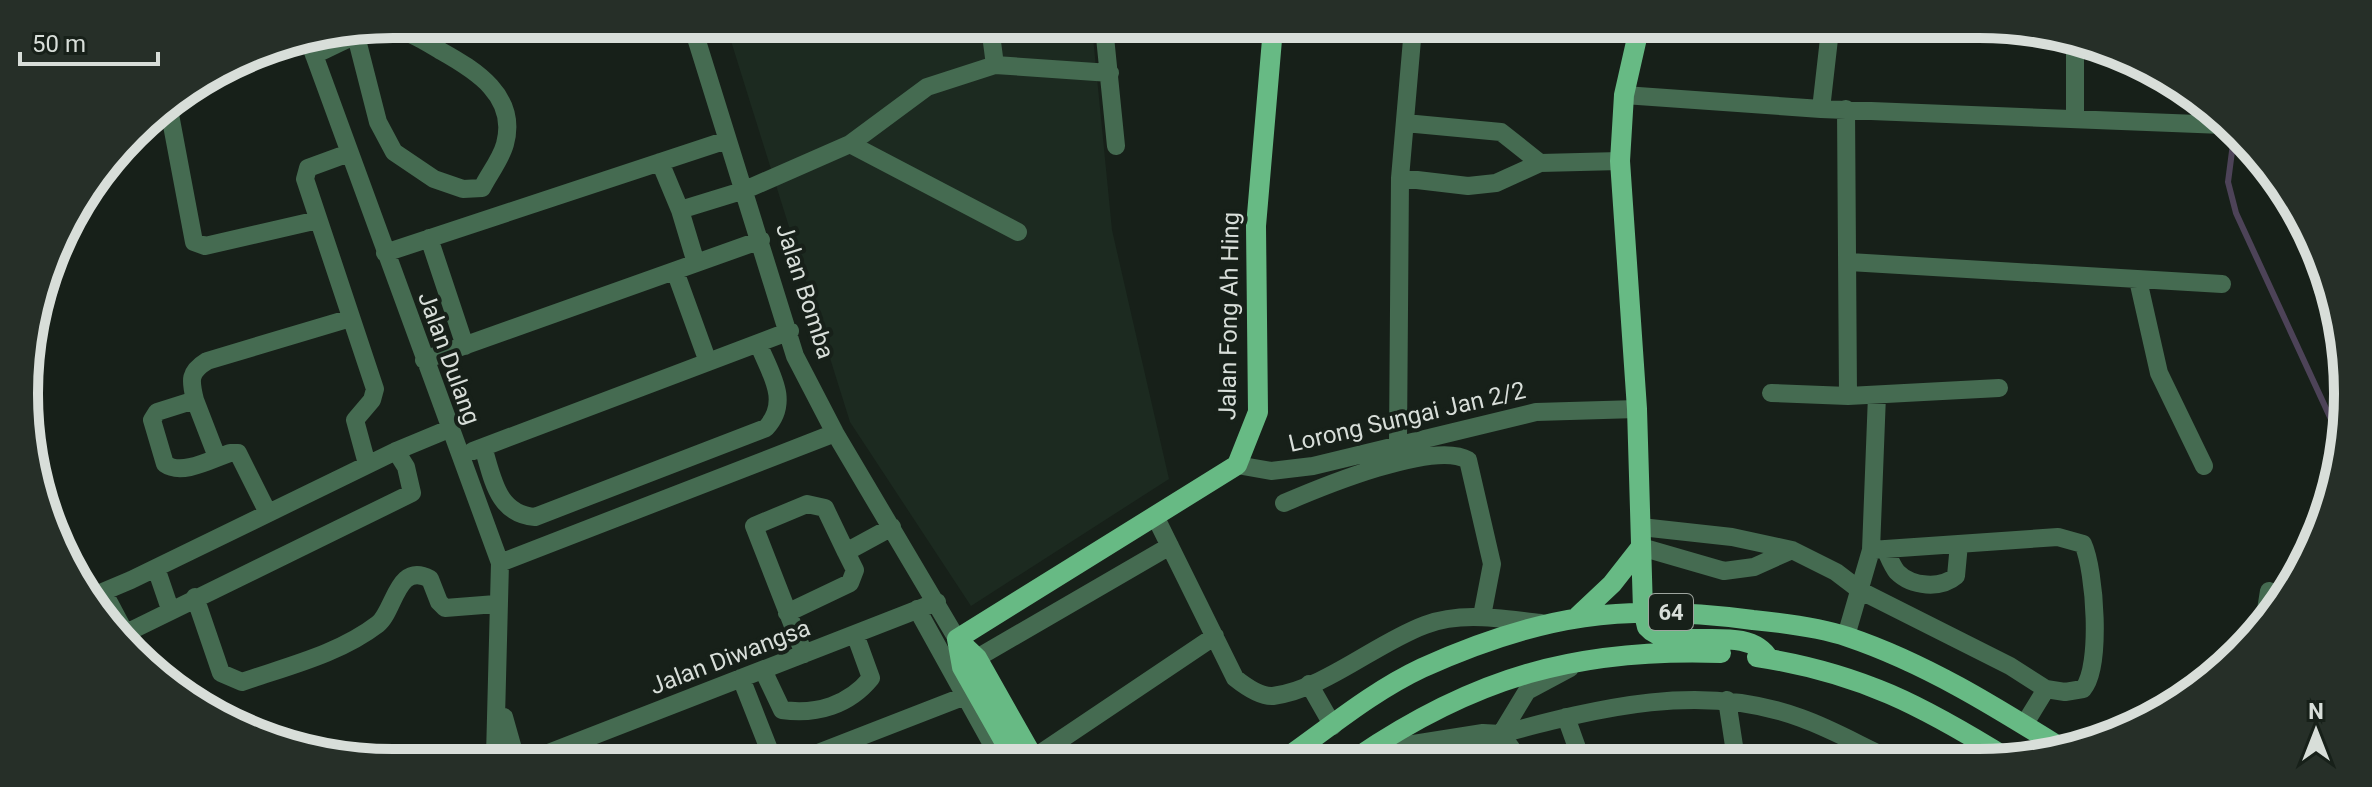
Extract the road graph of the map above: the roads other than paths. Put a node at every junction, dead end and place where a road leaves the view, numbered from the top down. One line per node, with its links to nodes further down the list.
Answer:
1 (417, 38): 9 (street)
2 (696, 38): 21 (street, Jalan Bomba)
3 (991, 38): 12 (street)
4 (1105, 38): 13 (street)
5 (1272, 38): 62 (main road, Jalan Fong Ah Hing)
6 (1412, 38): 19 (street)
7 (1637, 38): 14 (main road)
8 (1829, 38): 15 (street)
9 (358, 40)
10 (312, 48): 24 (street, Jalan Dulang)
11 (2075, 51): 18 (street)
12 (995, 65): 13 (street); 22 (street)
13 (1110, 73): 23 (street)
14 (1624, 95): 15 (street); 25 (main road)
15 (1821, 109): 16 (street)
16 (1846, 109): 18 (street); 36 (street)
17 (170, 117): 31 (street)
18 (2075, 118): 20 (street)
19 (1405, 123): 27 (street); 28 (street)
20 (2210, 124)
21 (727, 140): 26 (street); 29 (street, Jalan Bomba)
22 (850, 144): 29 (street); 32 (street)
23 (1116, 146)
24 (349, 153): 31 (street); 35 (street, Jalan Dulang)
25 (1620, 161): 27 (street); 52 (main road)
26 (660, 162): 30 (street); 33 (street)
27 (1540, 163): 28 (street)
28 (1400, 178): 55 (street)
29 (745, 190): 30 (street); 34 (street, Jalan Bomba)
30 (680, 210): 37 (street)
31 (318, 220): 41 (street)
32 (1018, 232)
33 (429, 238): 35 (street); 44 (street)
34 (761, 240): 37 (street); 42 (street, Jalan Bomba)
35 (385, 253): 45 (street, Jalan Dulang)
36 (1849, 262): 39 (street); 50 (street)
37 (696, 263): 38 (street)
38 (675, 271): 44 (street); 46 (street)
39 (2138, 280): 40 (street); 64 (street)
40 (2222, 284)
41 (351, 318): 51 (street); 61 (street)
42 (790, 331): 43 (street); 54 (street, Jalan Bomba)
43 (758, 343): 46 (street); 57 (street)
44 (465, 346): 45 (street)
45 (424, 360): 53 (street, Jalan Dulang)
46 (708, 362): 56 (street)
47 (1999, 388): 49 (street)
48 (1771, 393): 50 (street)
49 (1877, 395): 50 (street); 74 (street)
50 (1848, 396)
51 (195, 400): 60 (street); 60 (street)
52 (1637, 409): 55 (street, Lorong Sungai Jan 2/2); 71 (main road)
53 (449, 429): 58 (street); 59 (street, Jalan Dulang)
54 (835, 433): 65 (street); 70 (street, Jalan Bomba)
55 (1398, 442): 63 (street, Lorong Sungai Jan 2/2)
56 (483, 447): 57 (street); 59 (street)
57 (716, 447): 65 (street)
58 (396, 451): 61 (street); 82 (street)
59 (459, 456): 77 (street, Jalan Dulang)
60 (217, 457): 68 (street)
61 (367, 464): 68 (street)
62 (1237, 465): 63 (street, Lorong Sungai Jan 2/2); 69 (main road)
63 (1313, 466): 66 (street)
64 (2204, 466)
65 (729, 474): 77 (street)
66 (1319, 488): 67 (street); 90 (street)
67 (1284, 503)
68 (268, 513): 78 (street)
69 (1155, 516): 73 (street); 97 (main road)
70 (892, 527): 76 (street); 84 (street, Jalan Bomba)
71 (1641, 537): 75 (street); 75 (street); 88 (main road); 91 (main road)
72 (1959, 544): 74 (street); 74 (street); 105 (street)
73 (1170, 546): 95 (street); 99 (street)
74 (1878, 549): 79 (street)
75 (1792, 550): 79 (street)
76 (846, 552): 89 (street); 89 (street)
77 (500, 563): 85 (street, Jalan Dulang)
78 (156, 568): 81 (street); 86 (street)
79 (1861, 591): 96 (street); 105 (street)
80 (2269, 591): 83 (street)
81 (100, 594)
82 (195, 597): 85 (street); 86 (street)
83 (2268, 600)
84 (937, 602): 87 (street, Jalan Diwangsa); 97 (street, Jalan Bomba)
85 (496, 604): 107 (street, Jalan Dulang)
86 (170, 609): 93 (street)
87 (917, 609): 94 (street, Jalan Diwangsa); 106 (street)
88 (1643, 610): 91 (main road, 64); 96 (main road, 64); 101 (main road)
89 (787, 613): 98 (street)
90 (1482, 616): 92 (street); 104 (street)
91 (1578, 616): 92 (main road, 64)
92 (1541, 623): 111 (main road, 64)
93 (131, 634)
94 (855, 634): 98 (street, Jalan Diwangsa); 102 (street)
95 (1215, 636): 104 (street); 123 (street)
96 (1846, 636): 110 (main road, 64)
97 (957, 639): 99 (main road, Jalan Bomba); 121 (main road, Jalan Bomba)
98 (804, 654): 102 (street, Jalan Diwangsa)
99 (977, 658): 122 (main road, Jalan Bomba)
100 (1587, 659): 101 (main road, 64); 112 (street); 125 (main road, 64)
101 (1769, 659): 114 (main road, 64)
102 (763, 670): 103 (street, Jalan Diwangsa)
103 (741, 678): 117 (street, Jalan Diwangsa); 118 (street)
104 (1309, 684): 111 (street)
105 (2046, 689): 110 (street)
106 (965, 696): 119 (street); 120 (street)
107 (499, 699): 115 (street, Jalan Dulang); 116 (street, Jalan Dulang)
108 (1727, 700): 109 (street); 130 (street); 131 (street)
109 (1566, 717): 112 (street); 129 (street)
110 (2024, 725): 113 (main road, 64)
111 (1333, 726): 124 (main road, 64)
112 (1501, 734): 126 (street); 127 (street); 128 (street)
113 (2051, 741)
114 (1991, 748)
115 (495, 749)
116 (513, 749)
117 (562, 749)
118 (769, 749)
119 (829, 749)
120 (995, 749)
121 (1008, 749)
122 (1029, 749)
123 (1046, 749)
124 (1299, 749)
125 (1370, 749)
126 (1394, 749)
127 (1476, 749)
128 (1512, 749)
129 (1577, 749)
130 (1734, 749)
131 (1869, 749)

